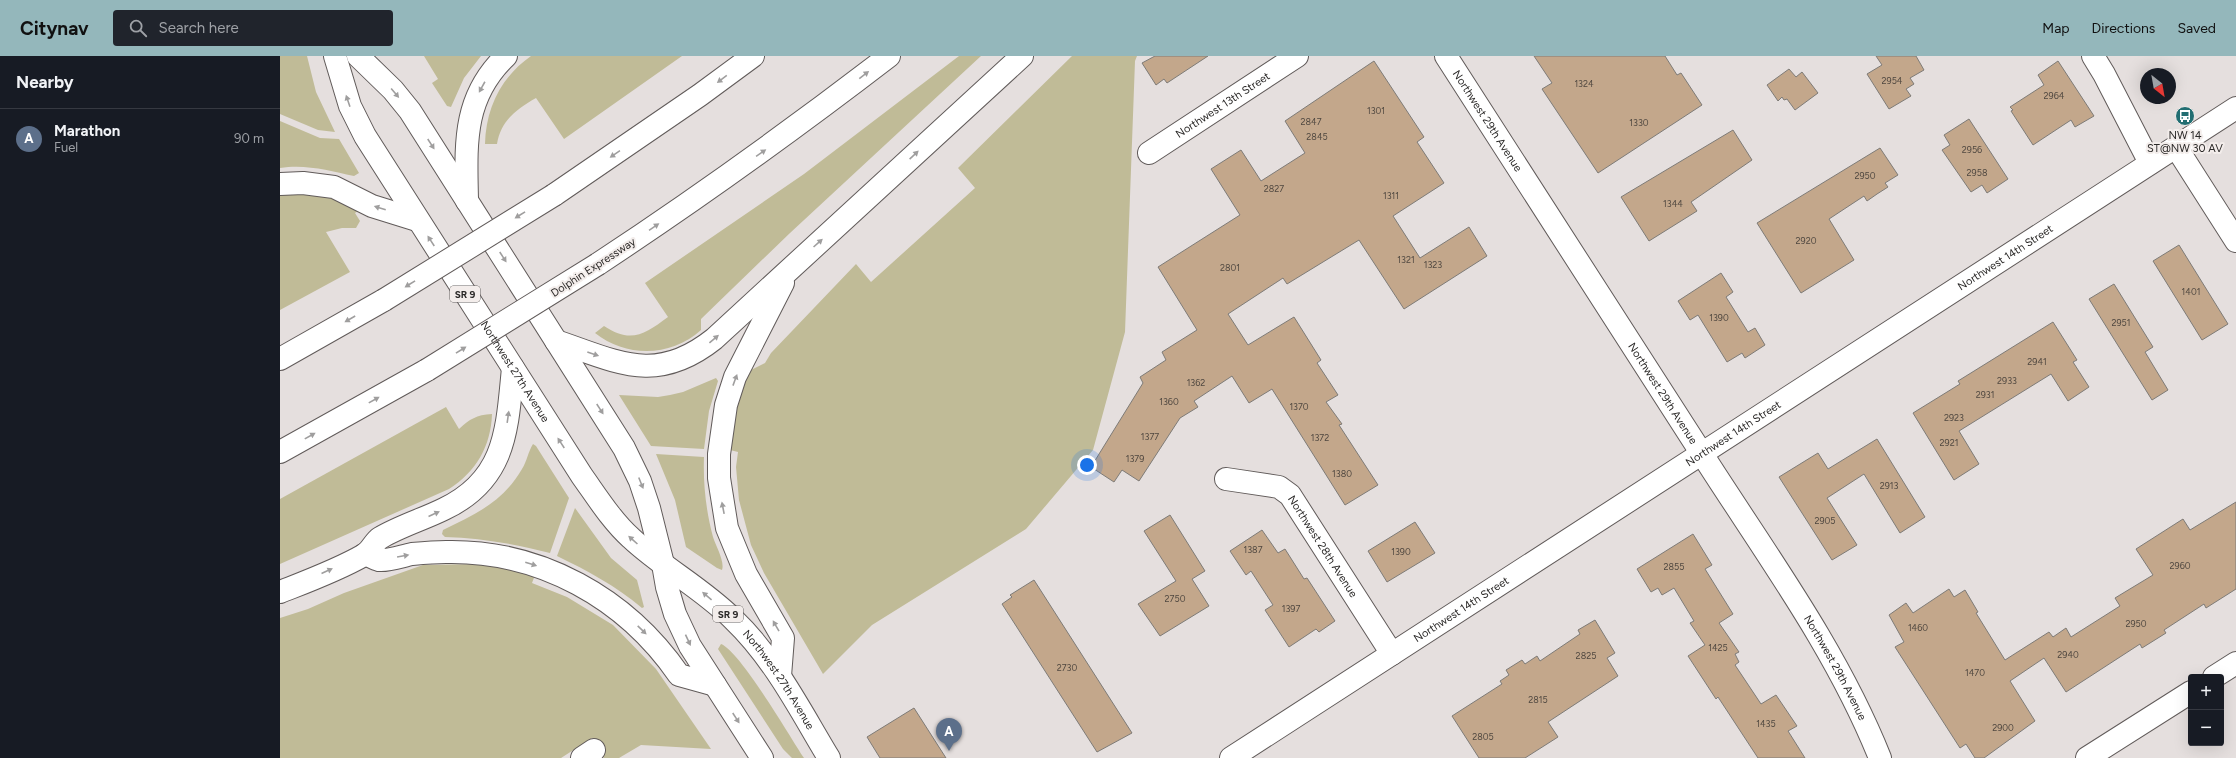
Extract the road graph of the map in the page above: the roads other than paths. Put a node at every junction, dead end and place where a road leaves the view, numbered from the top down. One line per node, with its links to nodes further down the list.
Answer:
1 (335, 56): 16 (main road, Northwest 27th Avenue / SR 9, one-way to 1)
2 (358, 56): 15 (main road, one-way to 15)
3 (506, 56): 15 (main road, one-way to 15)
4 (753, 56): 20 (main road, one-way to 20, bridge)
5 (889, 56): 22 (main road, Dolphin Expressway, one-way to 5, bridge)
6 (1022, 56): 18 (main road, one-way to 6)
7 (1297, 56): 12 (main road, Northwest 13th Street)
8 (1446, 56): 23 (main road, Northwest 29th Avenue)
9 (2093, 56): 13 (main road)
10 (2236, 108): 11 (main road, Northwest 14th Street)
11 (2176, 147): 13 (main road, Northwest 14th Street); 17 (main road)
12 (1149, 153)
13 (2150, 163): 23 (main road, Northwest 14th Street)
14 (280, 184): 16 (main road, one-way to 14)
15 (467, 201): 19 (main road, one-way to 19)
16 (417, 220): 21 (main road, Northwest 27th Avenue / SR 9, one-way to 16)
17 (2236, 241)
18 (790, 270): 19 (main road, one-way to 18); 31 (main road, one-way to 18)
19 (556, 341): 26 (main road, one-way to 26)
20 (280, 359)
21 (513, 368): 25 (main road, one-way to 21); 26 (main road, Northwest 27th Avenue / SR 9, one-way to 21)
22 (280, 452)
23 (1702, 454): 28 (main road, Northwest 14th Street); 37 (main road, Northwest 29th Avenue)
24 (1226, 478): 28 (main road, Northwest 28th Avenue)
25 (365, 554): 27 (main road, one-way to 25); 32 (main road, one-way to 32)
26 (663, 564): 31 (main road, Northwest 27th Avenue / SR 9, one-way to 26); 32 (main road, one-way to 32)
27 (280, 592)
28 (1392, 654): 36 (main road, Northwest 14th Street)
29 (2236, 663): 30 (main road)
30 (2219, 674)
31 (780, 676): 35 (main road, Northwest 27th Avenue / SR 9)
32 (715, 685): 34 (main road, one-way to 34)
33 (2188, 694): 38 (main road)
34 (762, 758)
35 (829, 758)
36 (1231, 758)
37 (1880, 758)
38 (2087, 758)

